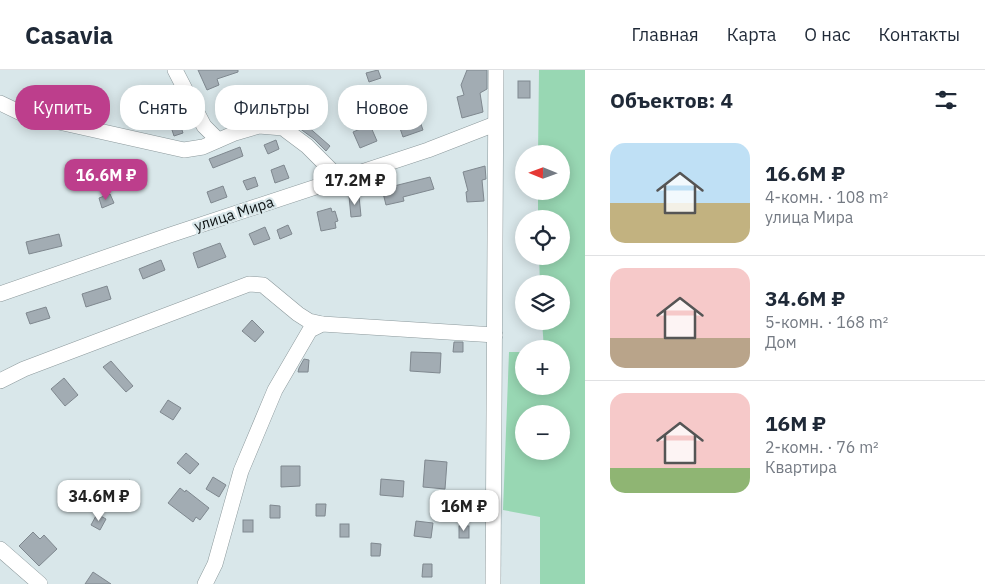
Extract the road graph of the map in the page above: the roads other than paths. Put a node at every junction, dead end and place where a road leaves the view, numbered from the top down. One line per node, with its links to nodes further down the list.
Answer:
1 (176, 70): 5 (street)
2 (496, 70): 4 (street)
3 (0, 103): 5 (street)
4 (495, 124): 6 (street, улица Мира); 9 (street)
5 (218, 140): 6 (street)
6 (340, 179): 7 (street, улица Мира)
7 (0, 294)
8 (322, 324): 9 (street); 10 (street); 13 (street)
9 (495, 335): 14 (street)
10 (0, 381)
11 (0, 549): 12 (street)
12 (40, 584)
13 (205, 584)
14 (493, 584)

